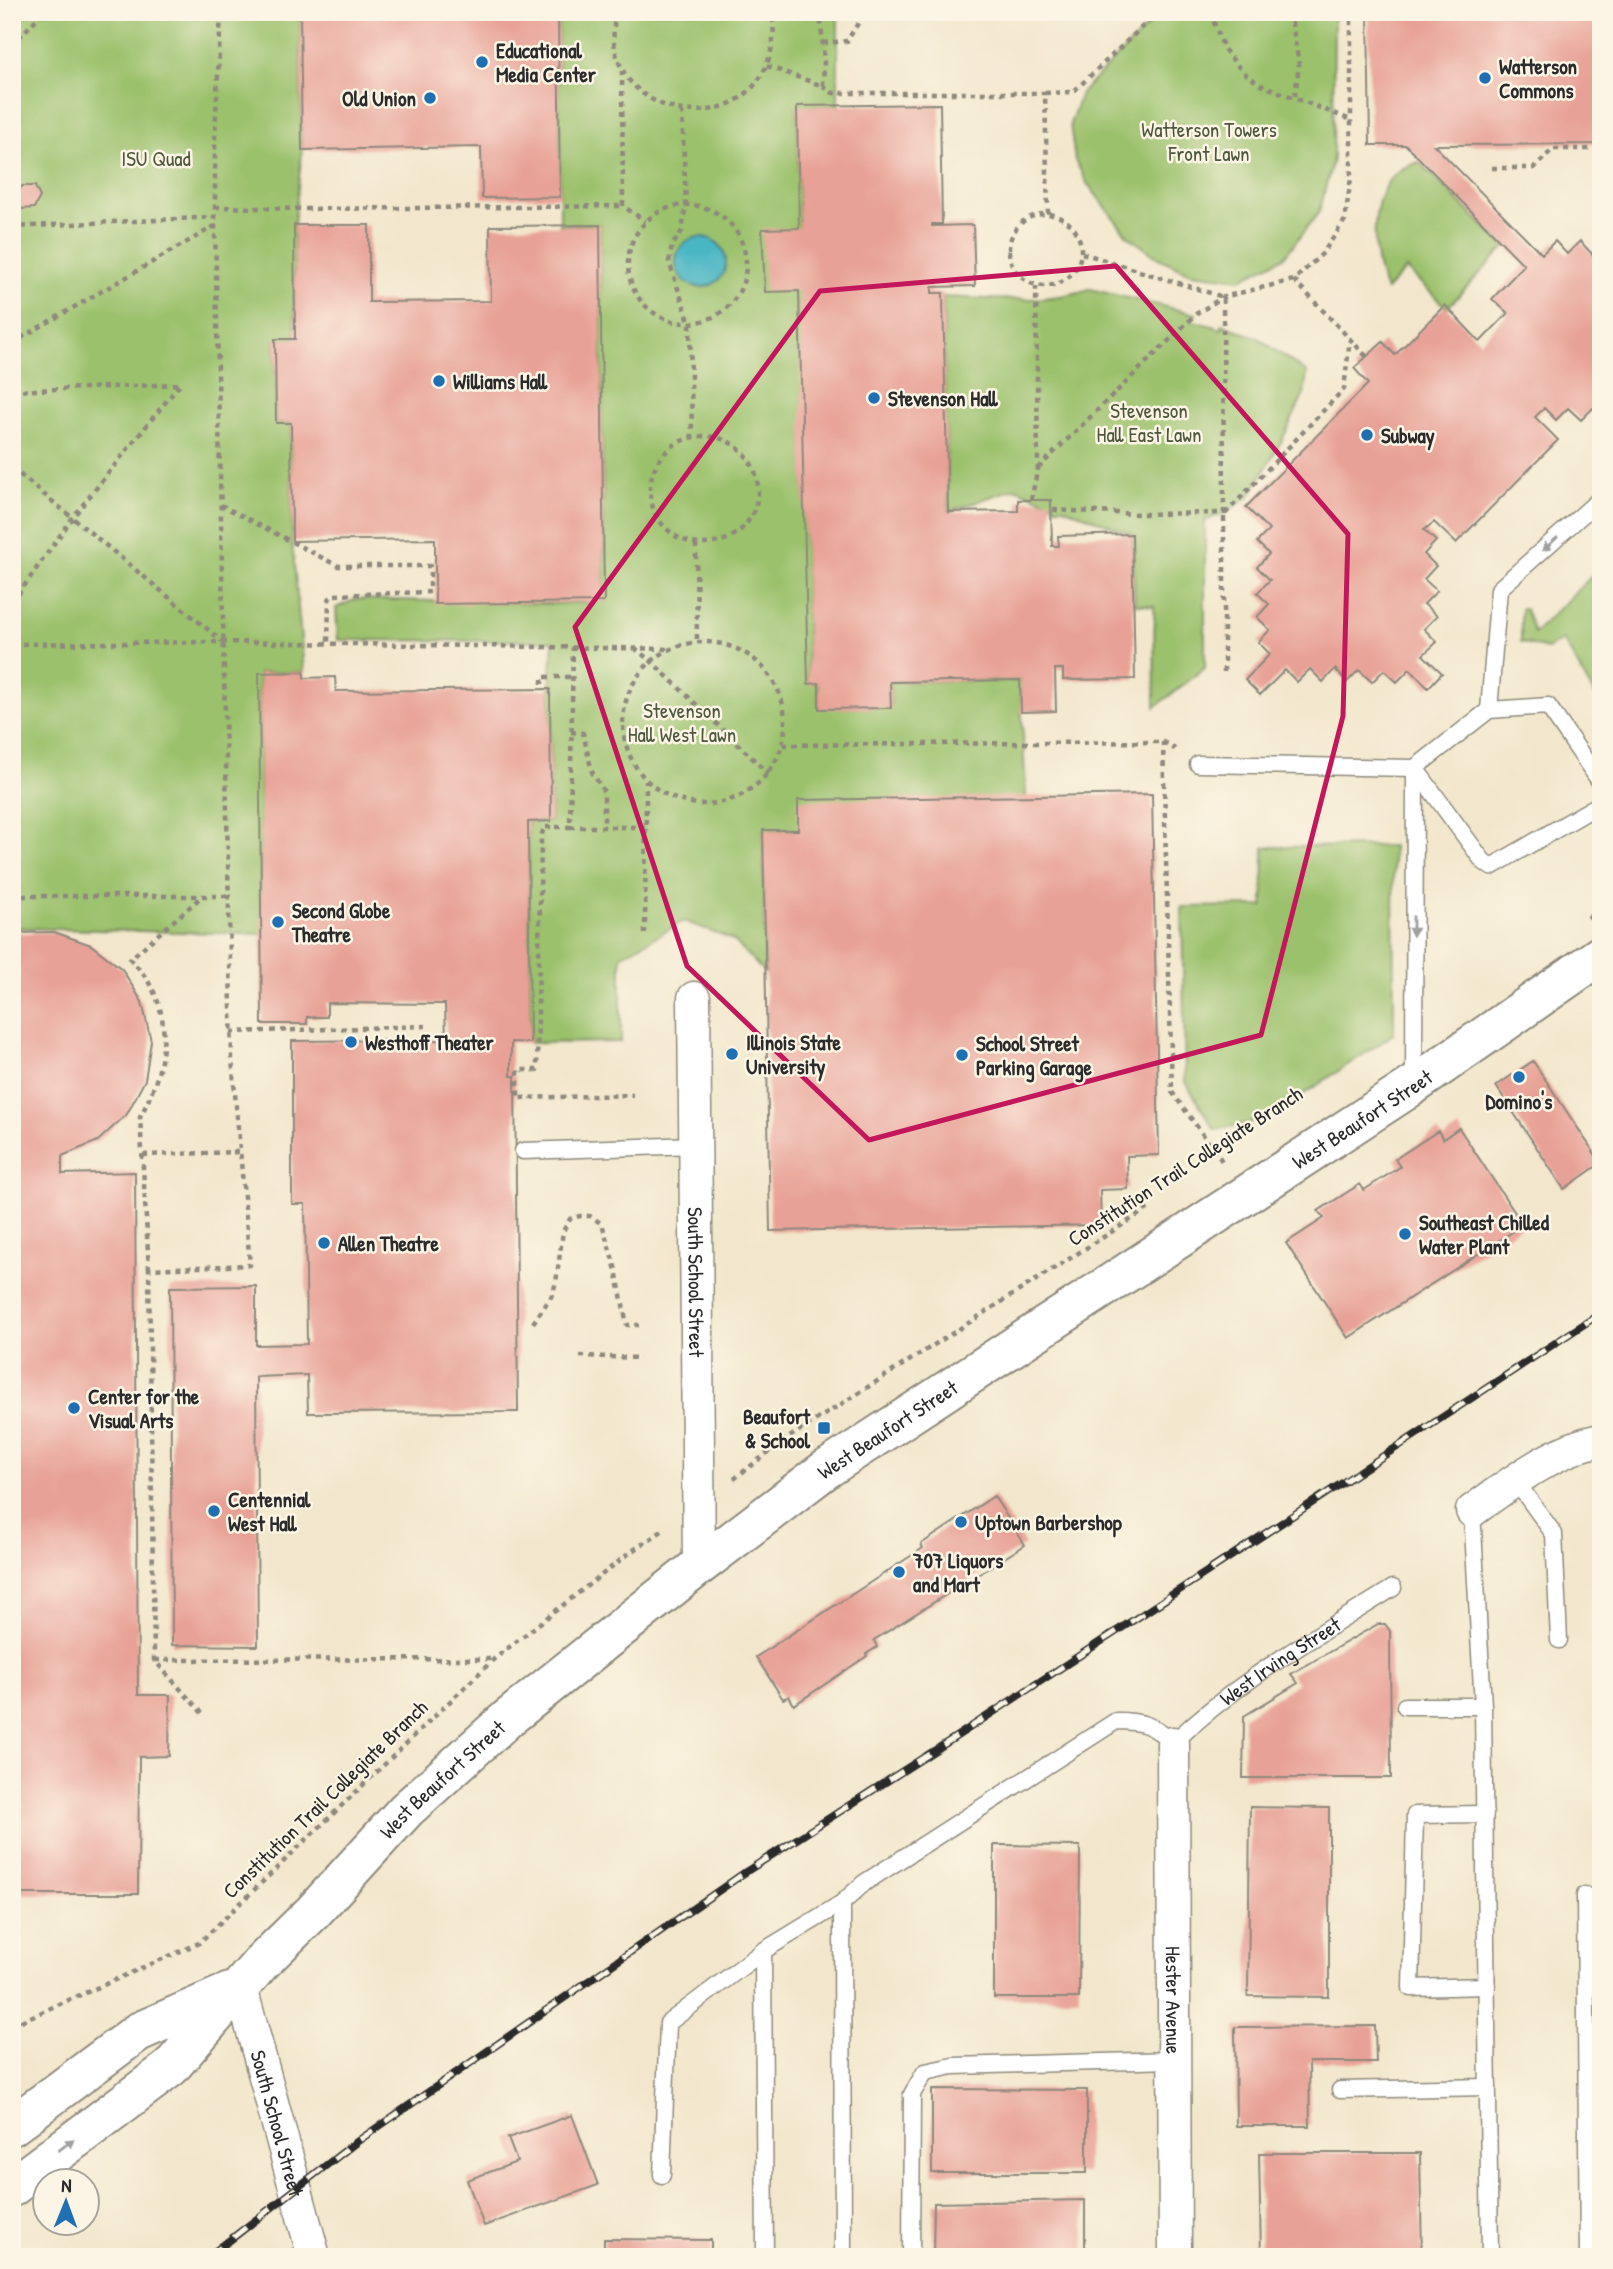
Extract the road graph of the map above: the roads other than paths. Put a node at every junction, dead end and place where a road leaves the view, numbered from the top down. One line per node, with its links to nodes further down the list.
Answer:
1 (1601, 498): 2 (lane, one-way to 2)
2 (1489, 710): 4 (lane); 5 (lane)
3 (1198, 764): 4 (lane)
4 (1415, 768): 6 (lane); 9 (lane, one-way to 9)
5 (1601, 783)
6 (1601, 802)
7 (1601, 956): 9 (street, West Beaufort Street)
8 (694, 998): 10 (street, South School Street)
9 (1414, 1084): 15 (street, West Beaufort Street)
10 (696, 1145): 11 (lane); 15 (street, South School Street)
11 (523, 1151)
12 (1601, 1440): 13 (street)
13 (1515, 1480): 14 (street); 17 (lane)
14 (1472, 1511): 19 (lane)
15 (699, 1566): 26 (street, West Beaufort Street)
16 (1393, 1588): 20 (lane, West Irving Street)
17 (1559, 1640)
18 (1405, 1706): 19 (lane)
19 (1483, 1706): 21 (lane)
20 (1173, 1743): 23 (lane); 27 (street, Hester Avenue)
21 (1485, 1814): 25 (lane); 25 (lane)
22 (1585, 1895): 39 (lane)
23 (842, 1903): 24 (lane); 35 (lane)
24 (764, 1951): 31 (lane); 34 (lane)
25 (1487, 1986): 28 (lane)
26 (241, 1987): 30 (street, West Beaufort Street); 32 (street, West Beaufort Street, one-way to 26); 33 (street, South School Street)
27 (1174, 2060): 36 (lane); 37 (street, Hester Avenue)
28 (1488, 2087): 29 (lane); 38 (lane)
29 (1340, 2090)
30 (12, 2126)
31 (662, 2175)
32 (12, 2187)
33 (314, 2257)
34 (765, 2257)
35 (843, 2257)
36 (911, 2257)
37 (1175, 2257)
38 (1490, 2257)
39 (1588, 2257)

